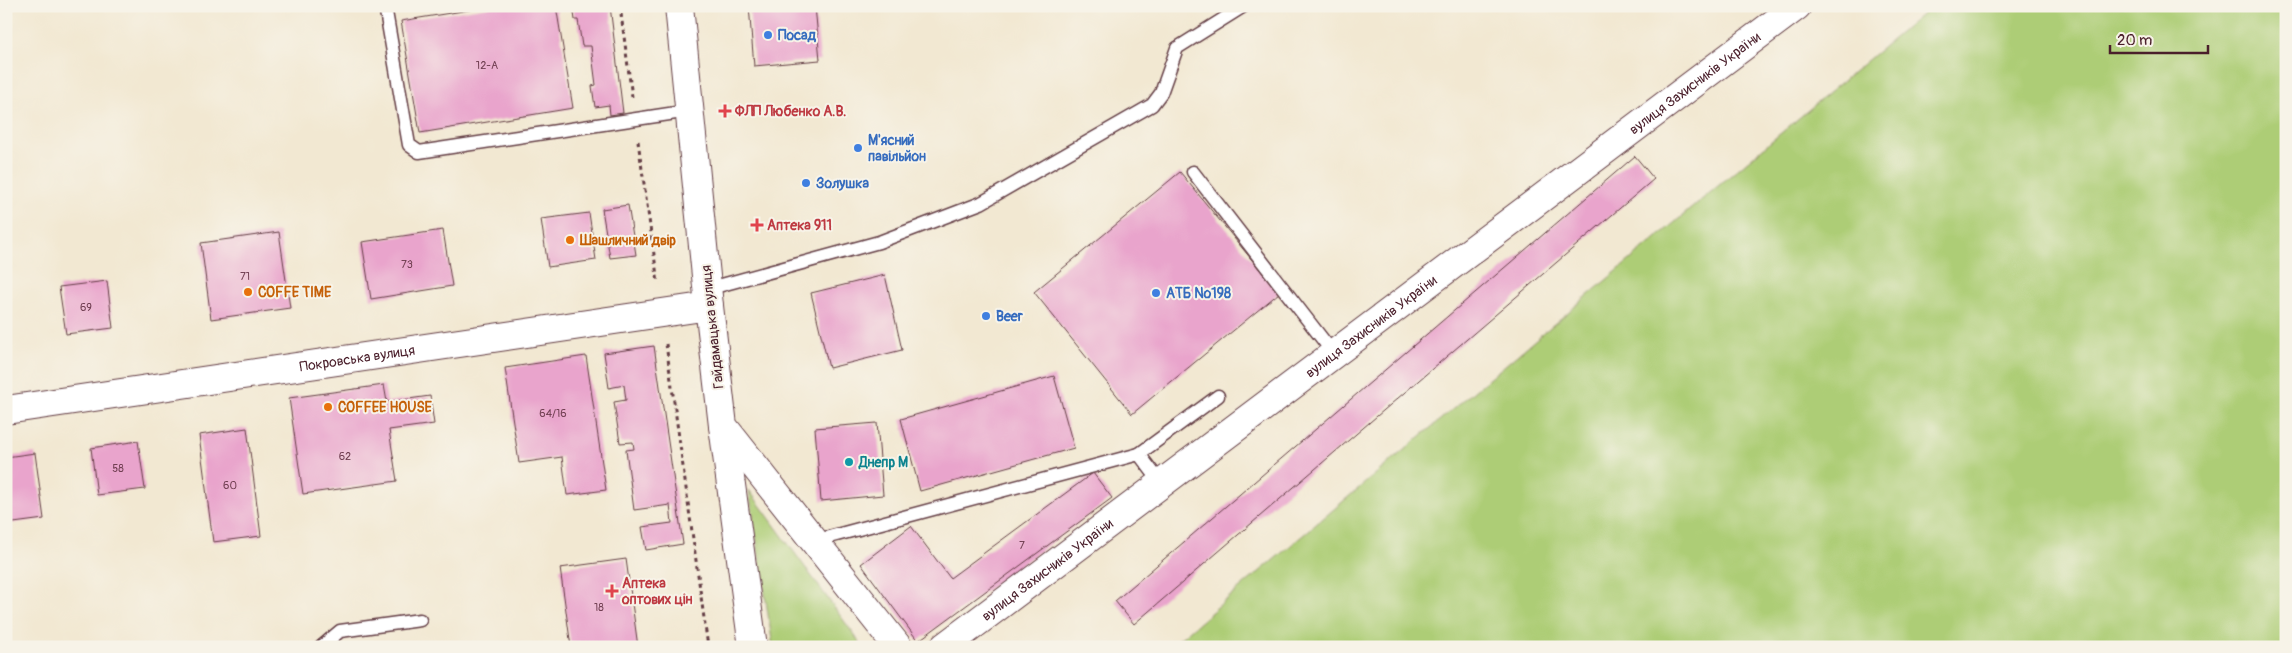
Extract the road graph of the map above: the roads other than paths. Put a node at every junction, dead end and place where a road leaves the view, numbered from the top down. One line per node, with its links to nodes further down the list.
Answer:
1 (385, 6): 5 (lane)
2 (679, 6): 5 (street, Гайдамацька вулиця)
3 (1244, 6): 7 (lane)
4 (1797, 6): 8 (street, вулиця Захисників України)
5 (690, 111): 7 (street, Гайдамацька вулиця)
6 (1193, 172): 8 (lane)
7 (708, 298): 10 (street, Покровська вулиця); 11 (street, Гайдамацька вулиця)
8 (1334, 354): 13 (street, вулиця Захисників України)
9 (1218, 396): 12 (lane)
10 (6, 410)
11 (723, 426): 14 (street); 17 (street, Гайдамацька вулиця)
12 (1139, 454): 13 (lane); 14 (lane)
13 (1161, 483): 19 (street, вулиця Захисників України)
14 (814, 541): 18 (street)
15 (420, 620): 16 (lane)
16 (321, 647)
17 (753, 647)
18 (898, 647)
19 (944, 647)

